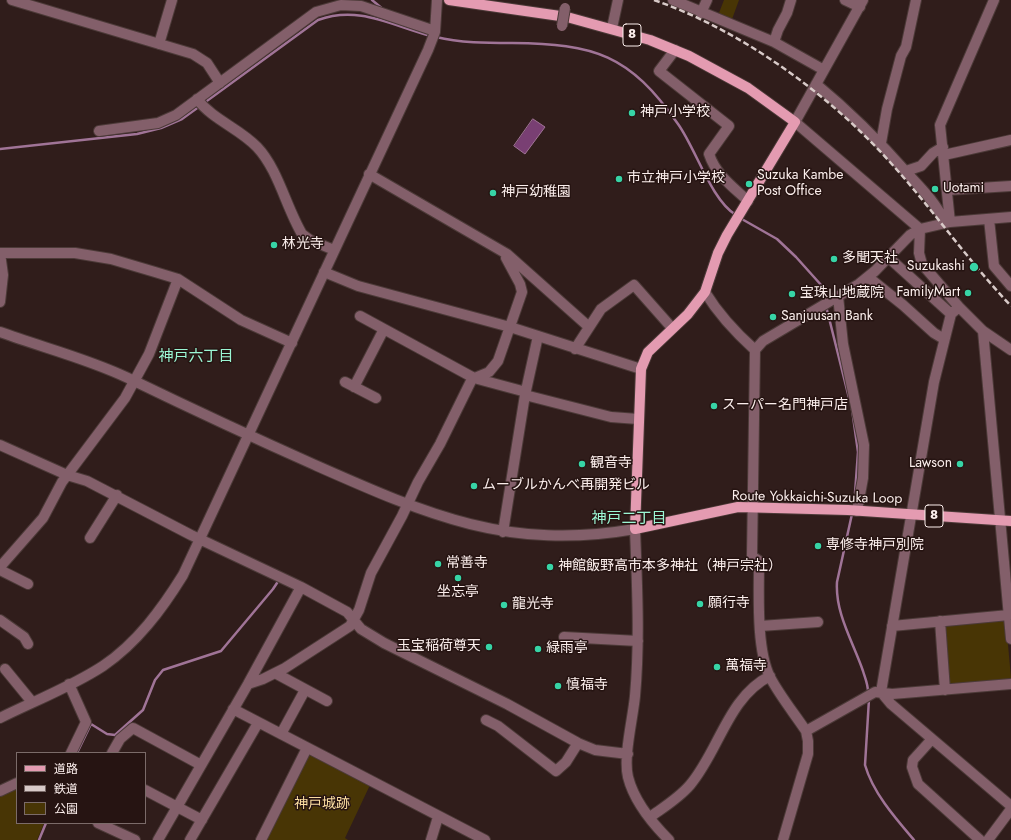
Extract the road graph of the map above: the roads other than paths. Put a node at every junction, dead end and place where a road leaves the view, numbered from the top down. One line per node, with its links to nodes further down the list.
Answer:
1 (12, 0): 19 (street)
2 (172, 0): 19 (street)
3 (437, 0): 17 (street)
4 (450, 0): 16 (main road, 8)
5 (618, 0): 16 (street)
6 (672, 0): 14 (street)
7 (707, 0): 14 (street)
8 (791, 0): 18 (street)
9 (845, 0): 12 (street)
10 (916, 0): 28 (street)
11 (994, 0): 29 (street)
12 (861, 4): 21 (street)
13 (565, 8): 15 (street, bridge)
14 (701, 13): 18 (street)
15 (562, 26)
16 (612, 28): 20 (main road, 8)
17 (435, 32): 22 (street); 31 (street)
18 (774, 42): 21 (street)
19 (159, 44): 22 (street)
20 (674, 50): 25 (main road, 8); 34 (street)
21 (824, 70): 23 (street)
22 (220, 83): 24 (street)
23 (816, 84): 25 (street); 28 (street)
24 (197, 100): 26 (street); 39 (street)
25 (795, 122): 34 (main road); 38 (street)
26 (99, 131)
27 (1011, 140): 29 (street)
28 (881, 143): 30 (street)
29 (943, 151): 30 (street); 33 (street)
30 (906, 171): 37 (street)
31 (369, 174): 39 (street); 41 (street)
32 (1011, 186): 33 (street)
33 (947, 190): 37 (street)
34 (746, 204): 47 (main road)
35 (1011, 217): 36 (street)
36 (989, 219): 37 (street); 46 (street)
37 (948, 222): 38 (street)
38 (920, 229): 42 (street); 50 (street)
39 (334, 250): 43 (street)
40 (0, 253): 45 (street); 49 (street)
41 (507, 254): 52 (street); 53 (street)
42 (888, 257): 44 (street); 50 (street)
43 (324, 272): 52 (street); 60 (street)
44 (868, 277): 48 (street); 59 (street)
45 (178, 279): 60 (street); 66 (street)
46 (1011, 286)
47 (706, 292): 54 (main road); 62 (street)
48 (836, 298): 62 (street); 76 (street)
49 (0, 302)
50 (955, 311): 56 (street); 59 (street)
51 (360, 316): 55 (street)
52 (510, 327): 58 (street); 65 (street)
53 (589, 327): 54 (street); 61 (street)
54 (672, 328): 64 (main road)
55 (384, 329): 65 (street); 68 (street)
56 (983, 331): 63 (street); 78 (street)
57 (0, 332): 66 (street)
58 (538, 336): 61 (street); 67 (street)
59 (944, 339): 77 (street)
60 (292, 343): 70 (street)
61 (575, 349): 64 (street)
62 (755, 350): 75 (street)
63 (1011, 350)
64 (641, 369): 69 (main road)
65 (474, 378): 67 (street); 74 (street)
66 (134, 381): 70 (street); 72 (street)
67 (526, 393): 69 (street); 81 (street)
68 (376, 398)
69 (638, 419): 80 (main road)
70 (249, 436): 74 (street); 83 (street)
71 (0, 445): 72 (street)
72 (67, 475): 73 (street); 84 (street)
73 (117, 495): 82 (street); 83 (street)
74 (407, 505): 81 (street); 89 (street)
75 (752, 507): 76 (main road, Route Yokkaichi-Suzuka Loop / 8); 80 (main road, Route Yokkaichi-Suzuka Loop / 8); 92 (street)
76 (854, 510): 77 (main road, Route Yokkaichi-Suzuka Loop / 8)
77 (911, 514): 78 (main road, Route Yokkaichi-Suzuka Loop / 8); 93 (street)
78 (1000, 520): 79 (main road, Route Yokkaichi-Suzuka Loop / 8); 87 (street)
79 (1011, 521)
80 (635, 529): 81 (street); 96 (street)
81 (503, 532)
82 (90, 538)
83 (201, 538): 86 (street); 101 (street)
84 (0, 567): 85 (street)
85 (28, 584)
86 (301, 587): 89 (street); 102 (street)
87 (1009, 615): 90 (street); 95 (street)
88 (0, 620): 97 (street)
89 (353, 621): 99 (street); 116 (street)
90 (940, 621): 93 (street); 105 (street)
91 (818, 622): 92 (street)
92 (760, 626): 100 (street)
93 (892, 626): 106 (street)
94 (564, 637): 96 (street)
95 (1011, 639)
96 (638, 640): 120 (street)
97 (28, 644)
98 (6, 669): 108 (street)
99 (275, 673): 102 (street); 104 (street)
100 (770, 676): 113 (street); 128 (street)
101 (69, 684): 108 (street); 118 (street)
102 (248, 684): 109 (street)
103 (1011, 684): 105 (street)
104 (305, 690): 107 (street); 114 (street)
105 (945, 690): 106 (street)
106 (877, 692): 113 (street); 115 (street)
107 (327, 701)
108 (32, 702): 110 (street)
109 (233, 709): 112 (street); 121 (street)
110 (0, 718)
111 (486, 720): 116 (street)
112 (258, 723): 114 (street); 129 (street)
113 (806, 731): 138 (street)
114 (281, 734): 117 (street)
115 (932, 738): 126 (street); 139 (street)
116 (578, 743): 120 (street)
117 (307, 748): 127 (street); 134 (street)
118 (71, 752)
119 (113, 752): 121 (street)
120 (628, 754): 128 (street)
121 (201, 765): 125 (street)
122 (16, 784): 124 (street)
123 (146, 790): 125 (street)
124 (0, 792)
125 (177, 806): 129 (street); 132 (street)
126 (1011, 807): 140 (street)
127 (438, 817): 135 (street); 136 (street)
128 (650, 817): 137 (street)
129 (202, 820): 133 (street)
130 (100, 824): 131 (street)
131 (135, 840)
132 (158, 840)
133 (190, 840)
134 (261, 840)
135 (430, 840)
136 (485, 840)
137 (669, 840)
138 (783, 840)
139 (980, 840)
140 (988, 840)

